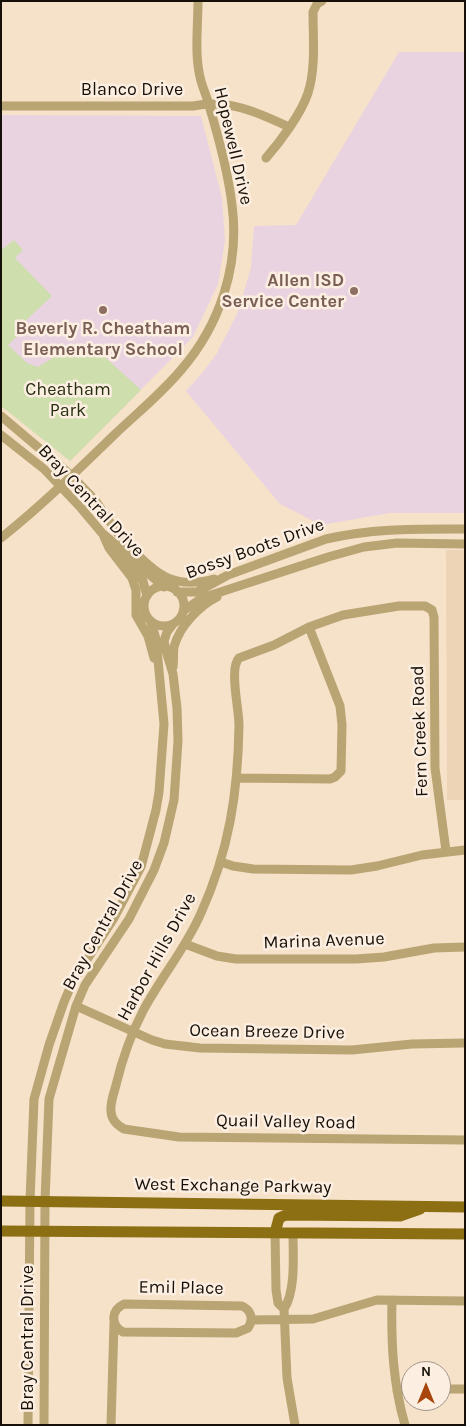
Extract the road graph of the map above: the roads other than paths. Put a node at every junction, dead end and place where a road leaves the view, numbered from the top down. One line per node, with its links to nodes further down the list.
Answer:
1 (198, 1): 3 (street, Hopewell Drive)
2 (320, 2): 5 (street)
3 (208, 103): 4 (street, Blanco Drive); 5 (street, Blanco Drive); 9 (street, Hopewell Drive)
4 (1, 106)
5 (289, 127): 6 (street)
6 (266, 158)
7 (1, 416): 9 (street, Bray Central Drive)
8 (1, 436): 10 (street, Bray Central Drive)
9 (72, 476): 10 (street, Hopewell Drive); 11 (street, Bray Central Drive)
10 (61, 487): 13 (street, Bray Central Drive); 14 (street, Hopewell Drive)
11 (116, 528): 16 (street); 17 (street, Bray Central Drive)
12 (465, 528): 16 (street, Bossy Boots Drive)
13 (102, 533): 20 (street, Bray Central Drive); 25 (street)
14 (1, 538)
15 (465, 544): 18 (street, Bossy Boots Drive)
16 (228, 575): 19 (street, Bossy Boots Drive)
17 (164, 587): 19 (street); 20 (street)
18 (233, 589): 21 (street, Bossy Boots Drive); 26 (street)
19 (176, 592): 21 (street)
20 (147, 596): 22 (street)
21 (183, 611): 23 (street)
22 (152, 622): 23 (street); 25 (street, Bray Central Drive)
23 (173, 624): 26 (street, Bray Central Drive)
24 (309, 627): 27 (street, Harbor Hills Drive); 27 (street); 29 (street, Fern Creek Road)
25 (158, 670): 39 (street, Bray Central Drive)
26 (173, 674): 33 (street, Bray Central Drive)
27 (237, 778): 30 (street, Harbor Hills Drive)
28 (465, 850): 29 (street)
29 (446, 851): 30 (street)
30 (221, 862): 31 (street, Harbor Hills Drive)
31 (185, 944): 32 (street, Marina Avenue); 34 (street, Harbor Hills Drive)
32 (465, 947)
33 (76, 1006): 34 (street, Ocean Breeze Drive); 40 (street, Bray Central Drive)
34 (134, 1032): 35 (street, Ocean Breeze Drive); 36 (street, Harbor Hills Drive)
35 (465, 1043)
36 (112, 1119): 37 (street, Quail Valley Road)
37 (465, 1140)
38 (1, 1201): 39 (main road, West Exchange Parkway)
39 (30, 1201): 40 (main road, West Exchange Parkway); 45 (street, Bray Central Drive)
40 (45, 1201): 41 (main road, West Exchange Parkway); 46 (street, Bray Central Drive)
41 (429, 1206): 42 (main road, West Exchange Parkway); 47 (main road)
42 (465, 1207)
43 (465, 1226): 49 (main road)
44 (1, 1231): 45 (main road)
45 (30, 1231): 46 (main road); 62 (street, Bray Central Drive)
46 (45, 1231): 47 (main road); 63 (street, Bray Central Drive)
47 (275, 1233): 48 (main road); 53 (street)
48 (294, 1233): 49 (main road); 53 (street)
49 (384, 1233): 50 (main road)
50 (465, 1234)
51 (392, 1300): 52 (street); 53 (street); 61 (street)
52 (465, 1301)
53 (284, 1314): 54 (street); 65 (street)
54 (252, 1320): 55 (street, Emil Place); 56 (street)
55 (114, 1322): 56 (street); 57 (street)
56 (121, 1331): 57 (street)
57 (114, 1341): 64 (street)
58 (451, 1389): 59 (street)
59 (465, 1389)
60 (401, 1390): 61 (street)
61 (397, 1391): 66 (street)
62 (28, 1425)
63 (44, 1425)
64 (111, 1425)
65 (295, 1425)
66 (406, 1425)

